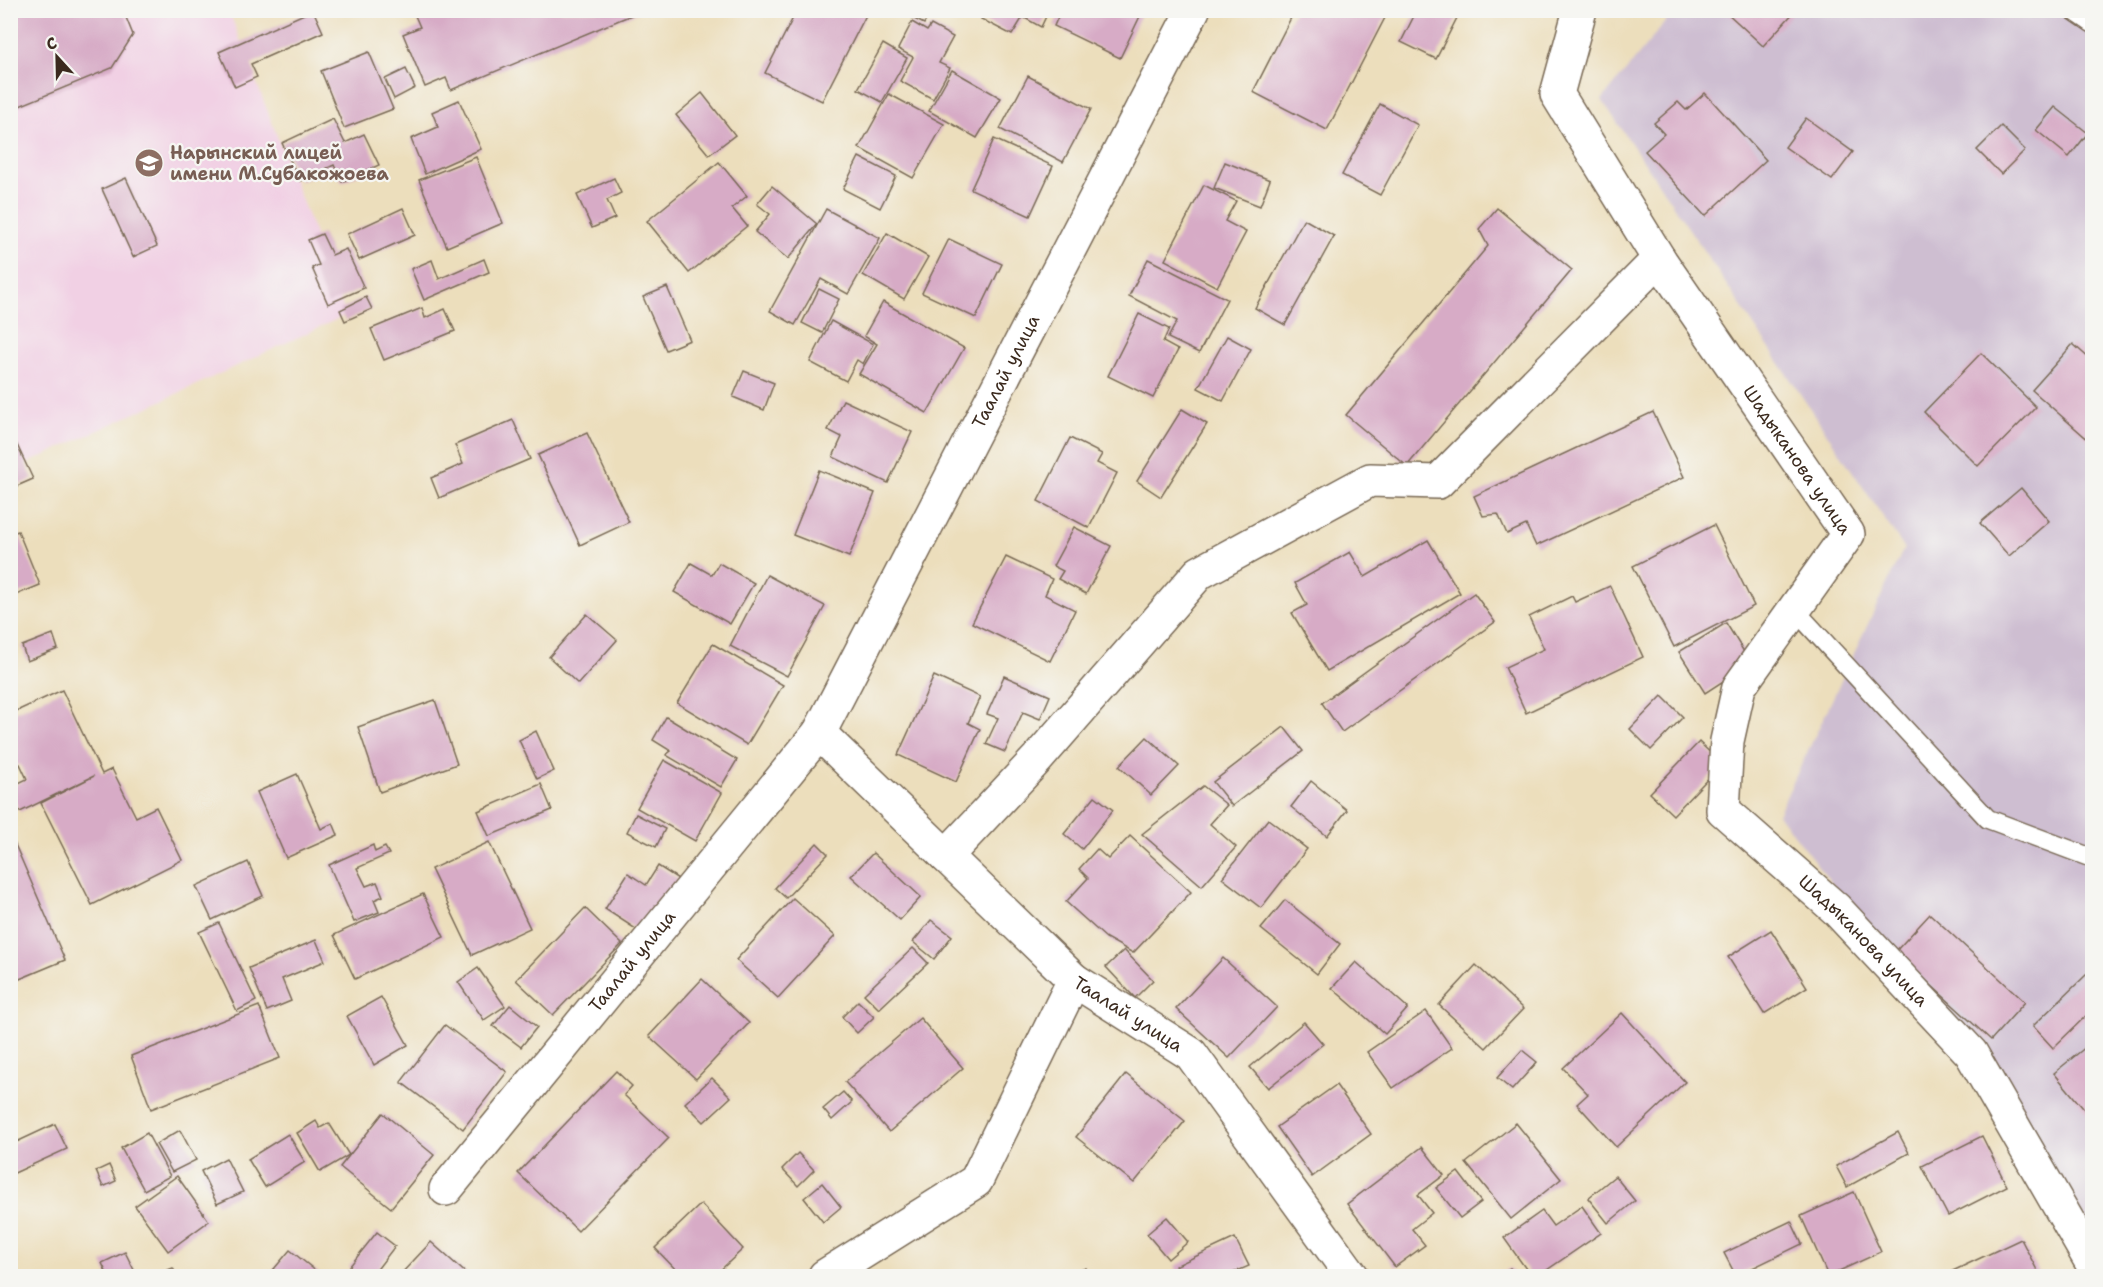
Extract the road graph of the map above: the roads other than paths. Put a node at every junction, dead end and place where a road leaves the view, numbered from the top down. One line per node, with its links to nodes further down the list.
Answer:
1 (1193, 10): 7 (street, Таалай улица)
2 (1580, 10): 5 (street, Шадыканова улица)
3 (2073, 10): 4 (lane)
4 (2092, 23)
5 (1659, 259): 6 (street, Шадыканова улица); 8 (street)
6 (1794, 609): 9 (lane); 12 (street, Шадыканова улица)
7 (819, 733): 8 (street, Таалай улица); 11 (street, Таалай улица)
8 (946, 856): 10 (street, Таалай улица)
9 (2092, 858)
10 (1074, 980): 13 (street); 14 (street, Таалай улица)
11 (446, 1190)
12 (2092, 1263)
13 (825, 1276)
14 (1352, 1276)

